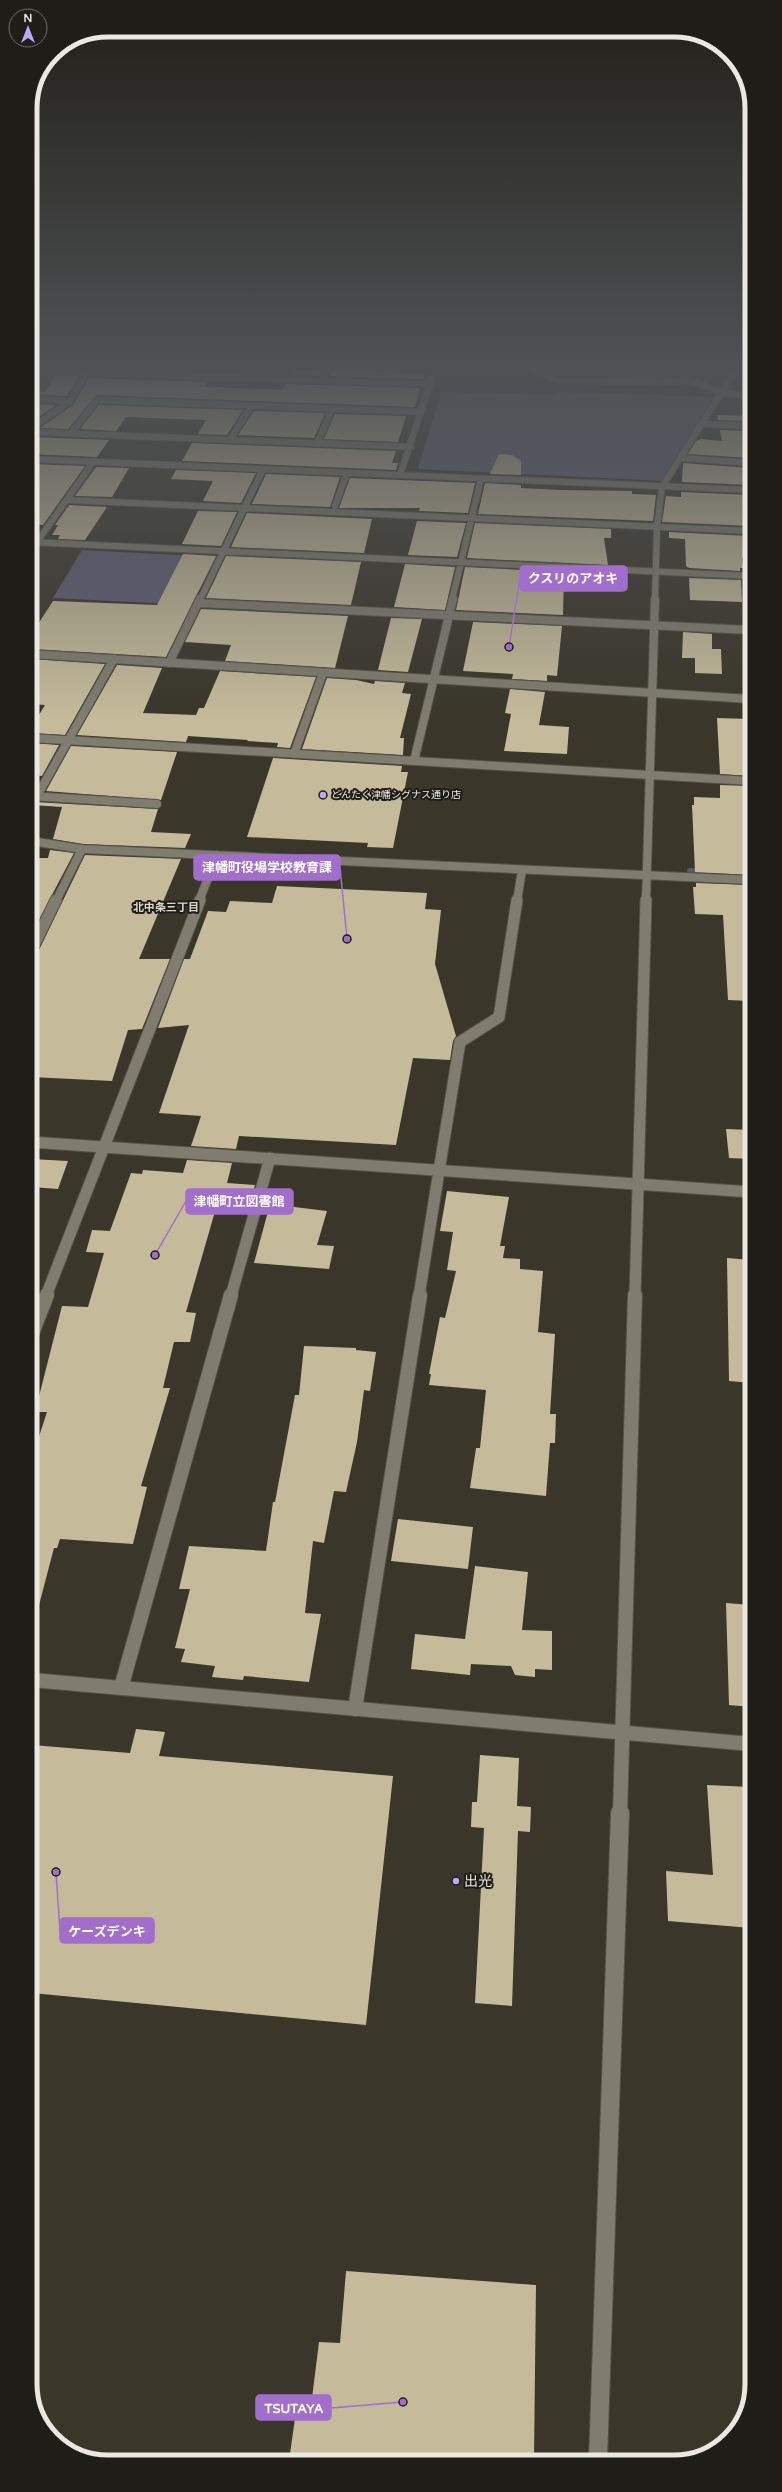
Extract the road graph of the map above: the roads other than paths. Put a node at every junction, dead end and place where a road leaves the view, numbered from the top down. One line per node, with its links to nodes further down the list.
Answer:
1 (77, 485): 8 (street)
2 (255, 485): 10 (street)
3 (343, 485): 9 (street)
4 (479, 485): 11 (street)
5 (623, 485): 6 (street)
6 (662, 487): 7 (street); 12 (street)
7 (745, 490)
8 (67, 500): 10 (street); 14 (street)
9 (335, 506)
10 (244, 508): 11 (street); 16 (street)
11 (471, 518): 12 (street); 17 (street)
12 (657, 527): 13 (street); 18 (street)
13 (745, 531)
14 (37, 538)
15 (37, 542): 16 (street)
16 (223, 551): 17 (street); 20 (street)
17 (461, 562): 18 (street); 21 (street)
18 (656, 571): 19 (street); 22 (street)
19 (745, 576)
20 (199, 603): 21 (street); 26 (street)
21 (449, 616): 22 (street); 28 (street)
22 (653, 625): 23 (street); 29 (street)
23 (745, 630)
24 (37, 654): 25 (street)
25 (114, 659): 26 (street); 32 (street)
26 (168, 663): 27 (street)
27 (323, 673): 28 (street); 33 (street)
28 (434, 681): 29 (street); 34 (street)
29 (654, 694): 30 (street); 35 (street)
30 (745, 699)
31 (37, 738): 32 (street)
32 (68, 740): 33 (street); 37 (street)
33 (294, 754): 34 (street)
34 (414, 761): 35 (street)
35 (652, 776): 36 (street); 44 (street)
36 (745, 781)
37 (37, 791)
38 (37, 796): 39 (street)
39 (157, 804)
40 (37, 842): 41 (street)
41 (82, 849): 42 (street); 46 (street)
42 (217, 855): 43 (street); 48 (street)
43 (522, 870): 44 (street); 50 (street)
44 (649, 874): 45 (street); 51 (street)
45 (745, 880)
46 (37, 939)
47 (37, 1142): 48 (street)
48 (104, 1147): 49 (street); 53 (street)
49 (270, 1158): 50 (street); 55 (street)
50 (440, 1171): 51 (street); 56 (street)
51 (639, 1184): 52 (street); 57 (street)
52 (745, 1192)
53 (37, 1320)
54 (37, 1680): 55 (street)
55 (121, 1688): 56 (street)
56 (355, 1709): 57 (street)
57 (623, 1732): 58 (street); 59 (street)
58 (745, 1743)
59 (598, 2455)

